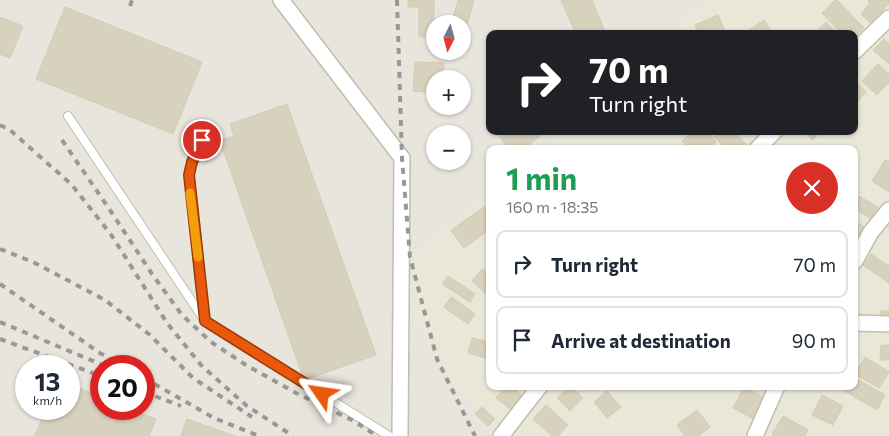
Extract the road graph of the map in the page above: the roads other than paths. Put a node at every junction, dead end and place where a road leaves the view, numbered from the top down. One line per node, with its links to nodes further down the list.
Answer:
1 (280, 0): 16 (street)
2 (889, 18): 3 (street)
3 (858, 49)
4 (68, 116): 10 (lane)
5 (771, 135): 7 (street)
6 (202, 140): 10 (lane)
7 (761, 145)
8 (889, 210): 9 (street)
9 (858, 256)
10 (205, 321): 15 (lane)
11 (858, 323): 12 (street)
12 (889, 324)
13 (537, 390): 17 (street)
14 (775, 390): 18 (street)
15 (389, 436)
16 (400, 436)
17 (501, 436)
18 (755, 436)

